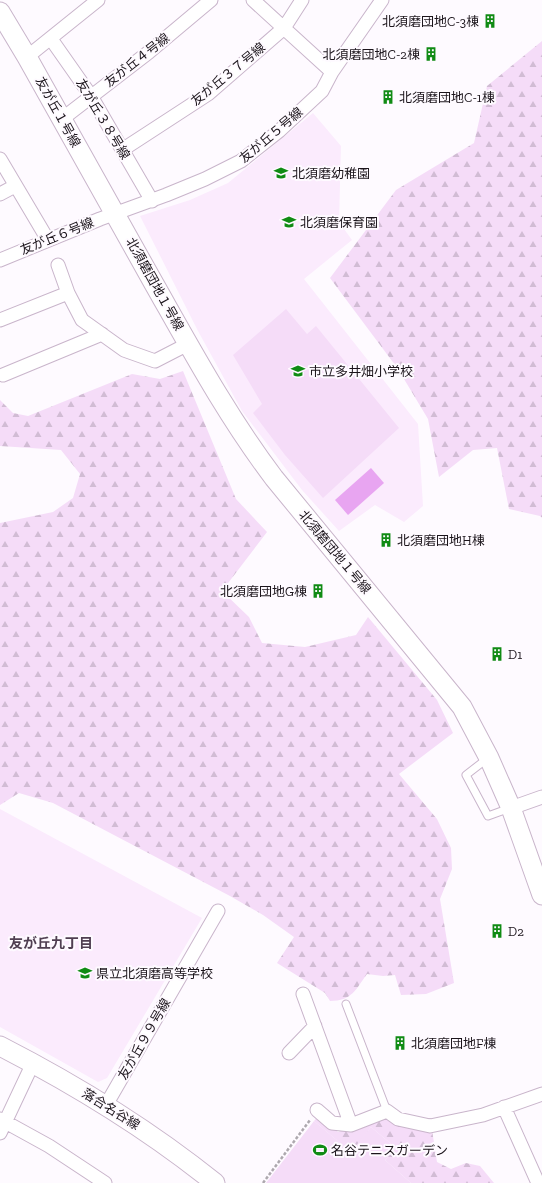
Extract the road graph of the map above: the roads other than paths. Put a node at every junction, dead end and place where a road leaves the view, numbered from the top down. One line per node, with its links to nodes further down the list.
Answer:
1 (98, 0): 8 (street)
2 (211, 0): 11 (street, 友が丘４号線)
3 (253, 0): 7 (street)
4 (302, 0): 7 (street, 友が丘３７号線)
5 (382, 0): 10 (street, 友が丘５号線)
6 (0, 12): 9 (street, 友が丘１号線)
7 (284, 28): 10 (street); 13 (street, 友が丘３７号線)
8 (51, 39): 9 (street); 11 (street, 友が丘３８号線)
9 (28, 57): 12 (street, 友が丘１号線)
10 (332, 72): 17 (street, 友が丘５号線)
11 (90, 96): 12 (street, 友が丘４号線); 13 (street, 友が丘３８号線)
12 (62, 119): 18 (street, 友が丘１号線)
13 (122, 150): 17 (street, 友が丘３８号線)
14 (0, 159): 15 (street)
15 (15, 186): 16 (street); 19 (street)
16 (0, 194)
17 (152, 201): 18 (street, 友が丘５号線)
18 (115, 214): 19 (street, 友が丘６号線); 25 (street, 北須磨団地１号線)
19 (48, 240): 20 (street, 友が丘６号線)
20 (0, 260)
21 (58, 265): 22 (street)
22 (68, 293): 23 (street); 24 (street)
23 (0, 320)
24 (102, 334): 25 (street); 26 (street)
25 (188, 344): 27 (street, 北須磨団地１号線)
26 (3, 375)
27 (489, 758): 29 (street, 北須磨団地１号線); 29 (lane)
28 (542, 797): 29 (street)
29 (511, 808): 30 (street, 北須磨団地１号線)
30 (542, 895)
31 (218, 911): 39 (street, 友が丘９９号線)
32 (303, 994): 34 (street)
33 (346, 1004): 42 (lane)
34 (315, 1026): 36 (street); 44 (street)
35 (0, 1046): 37 (street, 落合名谷線)
36 (289, 1053)
37 (33, 1063): 39 (street, 落合名谷線); 43 (street)
38 (542, 1094): 40 (street)
39 (106, 1105): 46 (street, 落合名谷線)
40 (504, 1107): 42 (street); 47 (street)
41 (317, 1110): 44 (street)
42 (387, 1111): 44 (street)
43 (2, 1125): 45 (street)
44 (351, 1125)
45 (105, 1183)
46 (215, 1183)
47 (538, 1183)

